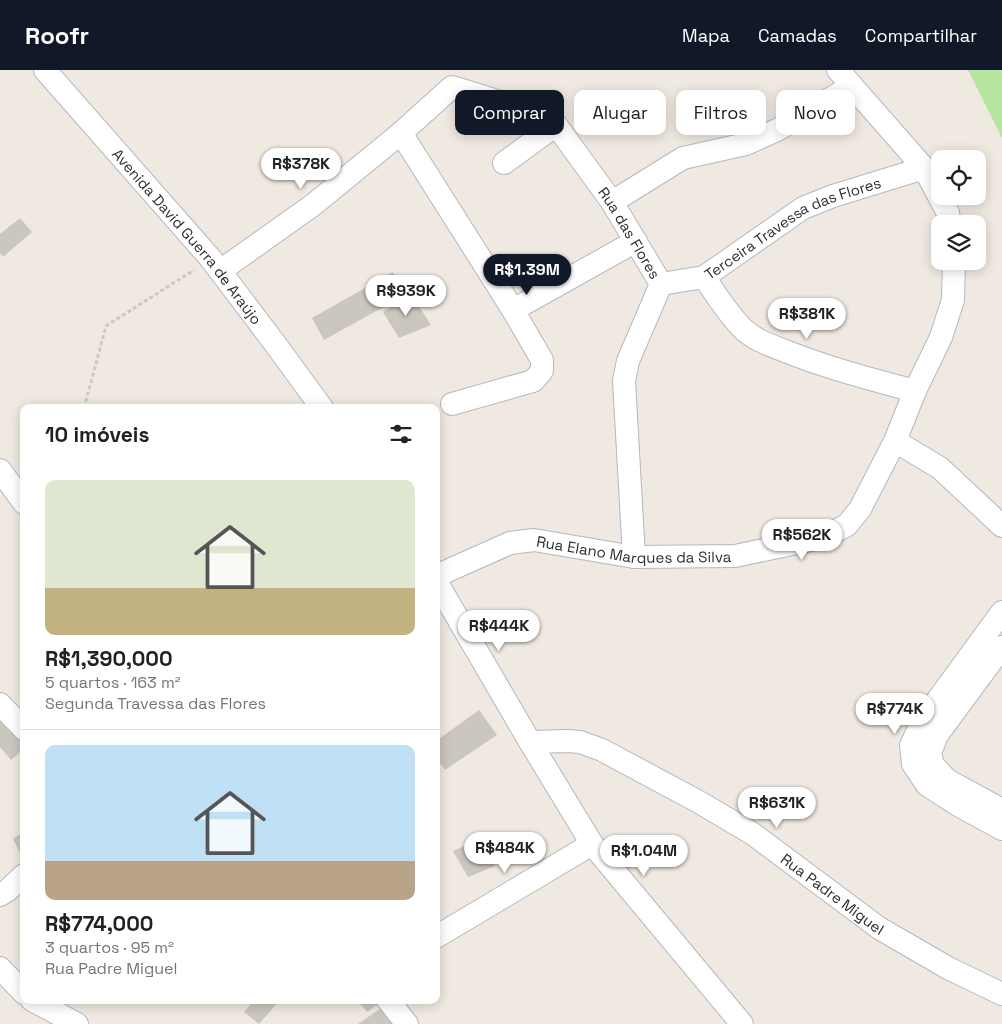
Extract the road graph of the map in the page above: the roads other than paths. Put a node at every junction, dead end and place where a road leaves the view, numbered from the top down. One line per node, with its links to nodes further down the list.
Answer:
1 (45, 70): 13 (street, Avenida David Guerra de Araújo)
2 (845, 78): 9 (street); 10 (street)
3 (453, 79): 4 (street, Rua das Flores); 5 (street, Rua das Flores)
4 (480, 90)
5 (401, 134): 13 (street, Rua das Flores); 17 (street)
6 (542, 135): 8 (street)
7 (563, 135): 10 (street, Rua das Flores)
8 (504, 163)
9 (924, 168): 11 (street); 15 (street, Terceira Travessa das Flores)
10 (612, 202): 12 (street, Rua das Flores)
11 (948, 215)
12 (636, 241): 16 (street, Rua das Flores); 17 (street)
13 (215, 265): 19 (street, Avenida David Guerra de Araújo)
14 (954, 270): 18 (street, Rua Elano Marques da Silva)
15 (704, 277): 16 (street, Terceira Travessa das Flores); 18 (street)
16 (661, 284): 25 (street, Rua das Flores)
17 (513, 310): 20 (street)
18 (915, 391): 21 (street, Rua Elano Marques da Silva)
19 (319, 404)
20 (452, 404)
21 (895, 441): 24 (street); 25 (street, Rua Elano Marques da Silva)
22 (0, 470): 23 (street)
23 (20, 498)
24 (1002, 526)
25 (634, 557): 26 (street, Rua Elano Marques da Silva)
26 (440, 574)
27 (440, 588): 32 (street)
28 (1002, 612): 34 (street)
29 (1002, 647): 33 (street)
30 (0, 704): 31 (street)
31 (20, 725)
32 (530, 742): 35 (street); 41 (street, Rua Padre Miguel)
33 (1002, 810)
34 (1002, 829)
35 (592, 844): 38 (street); 46 (street)
36 (20, 879): 37 (street)
37 (0, 895)
38 (440, 935)
39 (0, 968): 40 (street)
40 (20, 988)
41 (1002, 994)
42 (40, 1004): 44 (street)
43 (391, 1004): 45 (street)
44 (77, 1024)
45 (407, 1024)
46 (742, 1024)

